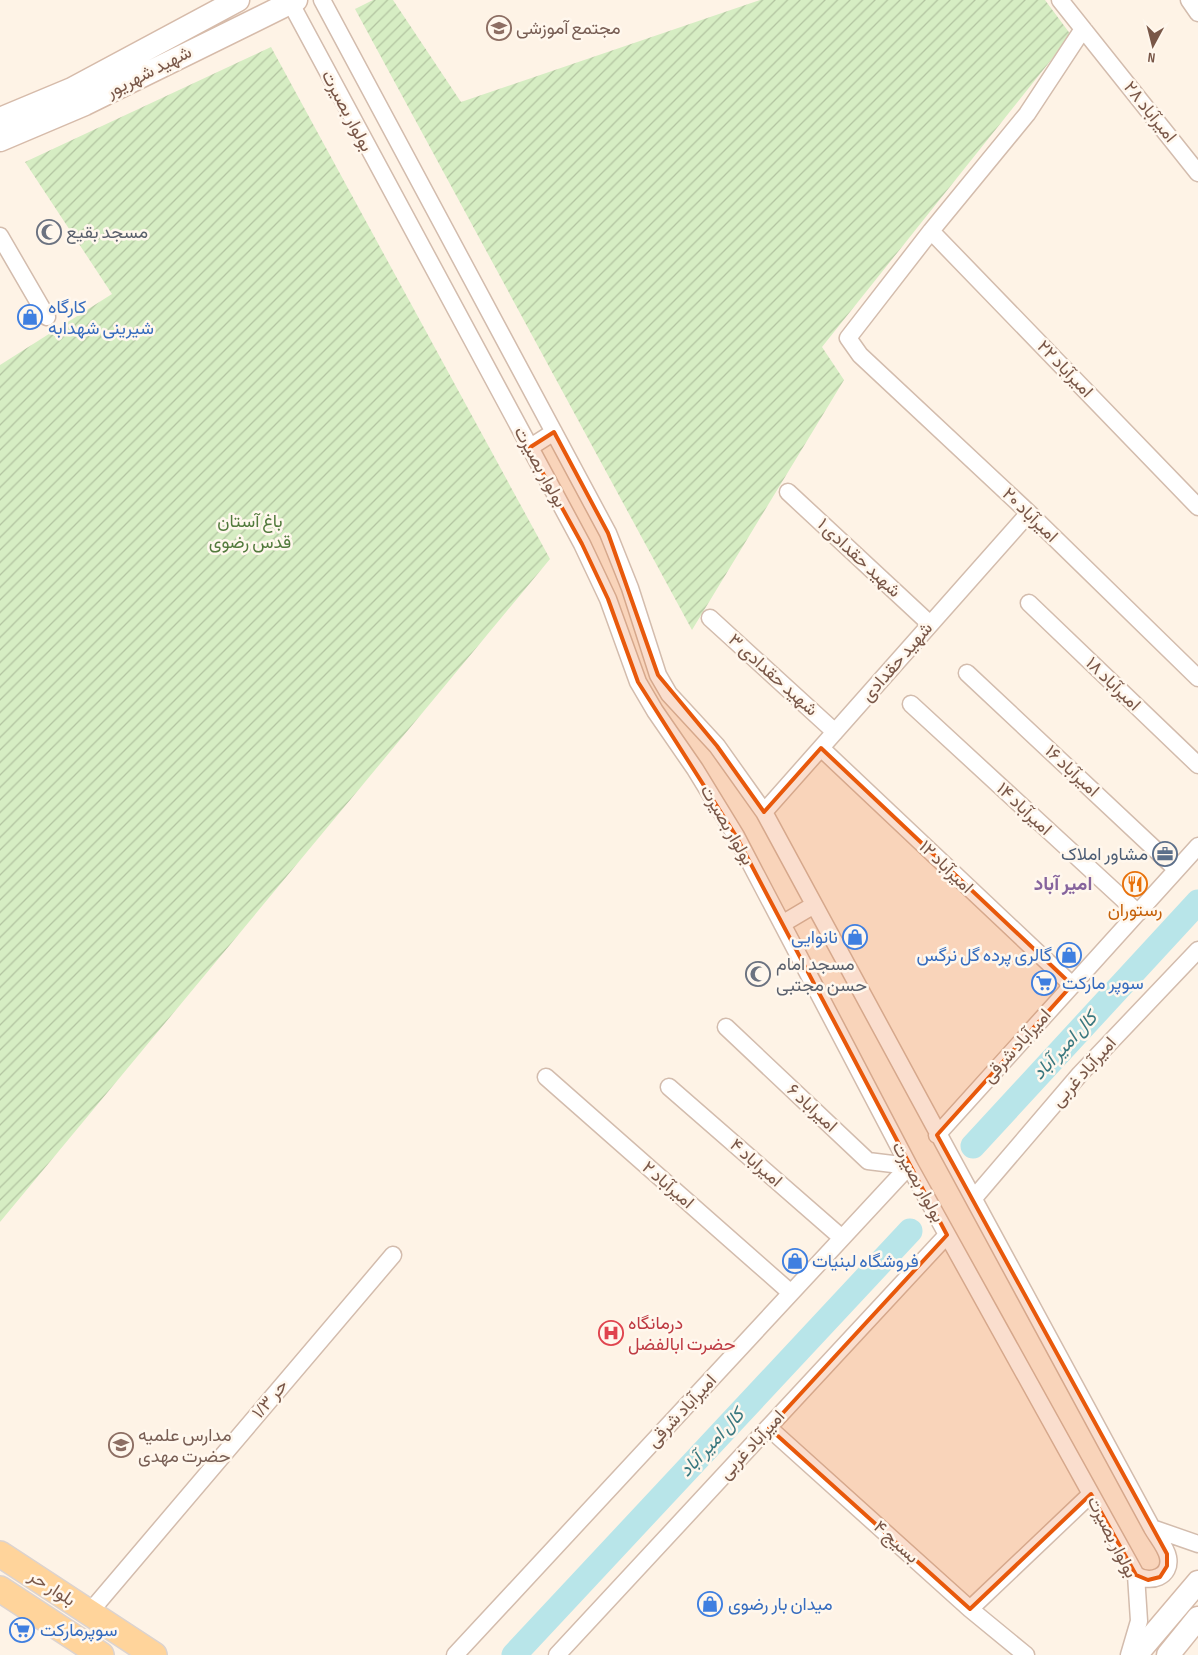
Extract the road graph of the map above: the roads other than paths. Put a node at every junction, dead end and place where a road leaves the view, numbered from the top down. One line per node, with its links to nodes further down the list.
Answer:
1 (238, 0): 8 (street, شهید شهریور)
2 (322, 0): 14 (street, بولوار بصیرت)
3 (1060, 0): 7 (street, امیرآباد ۲۸)
4 (1189, 0): 6 (street)
5 (291, 1): 9 (street, شهید شهریور); 15 (street, بولوار بصیرت)
6 (1198, 13)
7 (1083, 29): 10 (street, امیرآباد ۲۸); 11 (street)
8 (0, 119)
9 (0, 140)
10 (1198, 173)
11 (931, 231): 17 (street, امیرآباد ۲۲); 18 (street, امیرآباد ۲۰)
12 (0, 236): 13 (street)
13 (46, 317)
14 (554, 432): 15 (street); 28 (street, بولوار بصیرت)
15 (529, 448): 33 (street, بولوار بصیرت)
16 (788, 492): 21 (street, شهید حقدادی ۱)
17 (1198, 507)
18 (1029, 513): 21 (street, شهید حقدادی); 23 (street, امیرآباد ۲۰)
19 (1029, 603): 27 (street, امیرآباد ۱۸)
20 (710, 618): 25 (street, شهید حقدادی ۳)
21 (930, 624): 25 (street, شهید حقدادی)
22 (967, 673): 30 (street, امیرآباد ۱۶)
23 (1198, 678)
24 (911, 704): 32 (street, امیرآباد ۱۴)
25 (835, 732): 26 (street, شهید حقدادی)
26 (822, 748): 28 (street, شهید حقدادی); 35 (street, امیرآباد ۱۲)
27 (1198, 764)
28 (764, 812): 31 (street, بولوار بصیرت)
29 (1198, 846): 30 (street, امیرآباد شرقی)
30 (1176, 869): 32 (street, امیرآباد شرقی)
31 (814, 905): 33 (street); 39 (street, بولوار بصیرت)
32 (1138, 913): 35 (street, امیرآباد شرقی)
33 (782, 924): 40 (street, بولوار بصیرت)
34 (1198, 950): 41 (street, امیرآباد غربی)
35 (1072, 985): 39 (street, امیرآباد شرقی)
36 (726, 1027): 40 (street, امیراباد ۶)
37 (546, 1077): 45 (street, امیرآباد ۲)
38 (669, 1087): 43 (street, امیراباد ۴)
39 (937, 1135): 41 (street, بولوار بصیرت)
40 (909, 1166): 42 (street, بولوار بصیرت); 43 (street, امیرآباد شرقی)
41 (974, 1198): 48 (street, بولوار بصیرت)
42 (947, 1235): 46 (street, امیرآباد غربی); 47 (street, بولوار بصیرت)
43 (842, 1238): 45 (street, امیرآباد شرقی)
44 (393, 1255): 55 (street, حر ۱/۳)
45 (791, 1293): 59 (street, امیرآباد شرقی)
46 (769, 1428): 54 (street, بسیج ۴); 60 (street, امیرآباد غربی)
47 (1091, 1494): 51 (street, بولوار بصیرت); 54 (street)
48 (1152, 1528): 49 (street); 51 (street, بولوار بصیرت)
49 (1198, 1544)
50 (0, 1554): 55 (main road, بلوار حر)
51 (1136, 1575): 62 (street, بولوار بصیرت)
52 (1198, 1582): 63 (street)
53 (0, 1589): 57 (main road, بلوار حر)
54 (970, 1609): 61 (street, بسیج ۴)
55 (89, 1613): 58 (main road, بلوار حر)
56 (1198, 1618): 64 (street)
57 (101, 1655)
58 (154, 1655)
59 (455, 1655)
60 (557, 1655)
61 (1026, 1655)
62 (1129, 1655)
63 (1136, 1655)
64 (1168, 1655)

